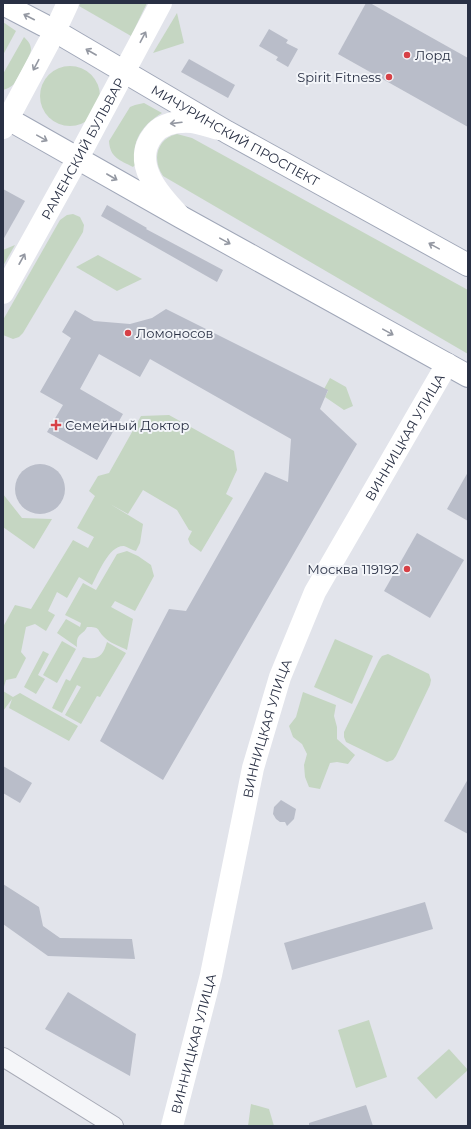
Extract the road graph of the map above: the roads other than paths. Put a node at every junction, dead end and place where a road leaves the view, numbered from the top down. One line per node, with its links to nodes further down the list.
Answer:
1 (68, 3): 4 (street)
2 (161, 3): 5 (street, РАМЕНСКИЙ БУЛЬВАР, one-way to 2)
3 (3, 4): 4 (street, МИЧУРИНСКИЙ ПРОСПЕКТ, one-way to 3)
4 (55, 31): 5 (street, МИЧУРИНСКИЙ ПРОСПЕКТ, one-way to 4); 6 (street, one-way to 6)
5 (125, 71): 7 (street, МИЧУРИНСКИЙ ПРОСПЕКТ); 8 (street, РАМЕНСКИЙ БУЛЬВАР)
6 (4, 121): 8 (street, one-way to 8)
7 (227, 132): 9 (street, one-way to 9); 10 (street, МИЧУРИНСКИЙ ПРОСПЕКТ, one-way to 7)
8 (78, 158): 9 (street, one-way to 9); 11 (street, РАМЕНСКИЙ БУЛЬВАР, one-way to 8)
9 (181, 217): 12 (street, one-way to 12)
10 (468, 265)
11 (3, 293)
12 (447, 364): 13 (street); 16 (street, ВИННИЦКАЯ УЛИЦА)
13 (468, 376)
14 (3, 1058): 15 (street)
15 (114, 1126)
16 (172, 1126)

